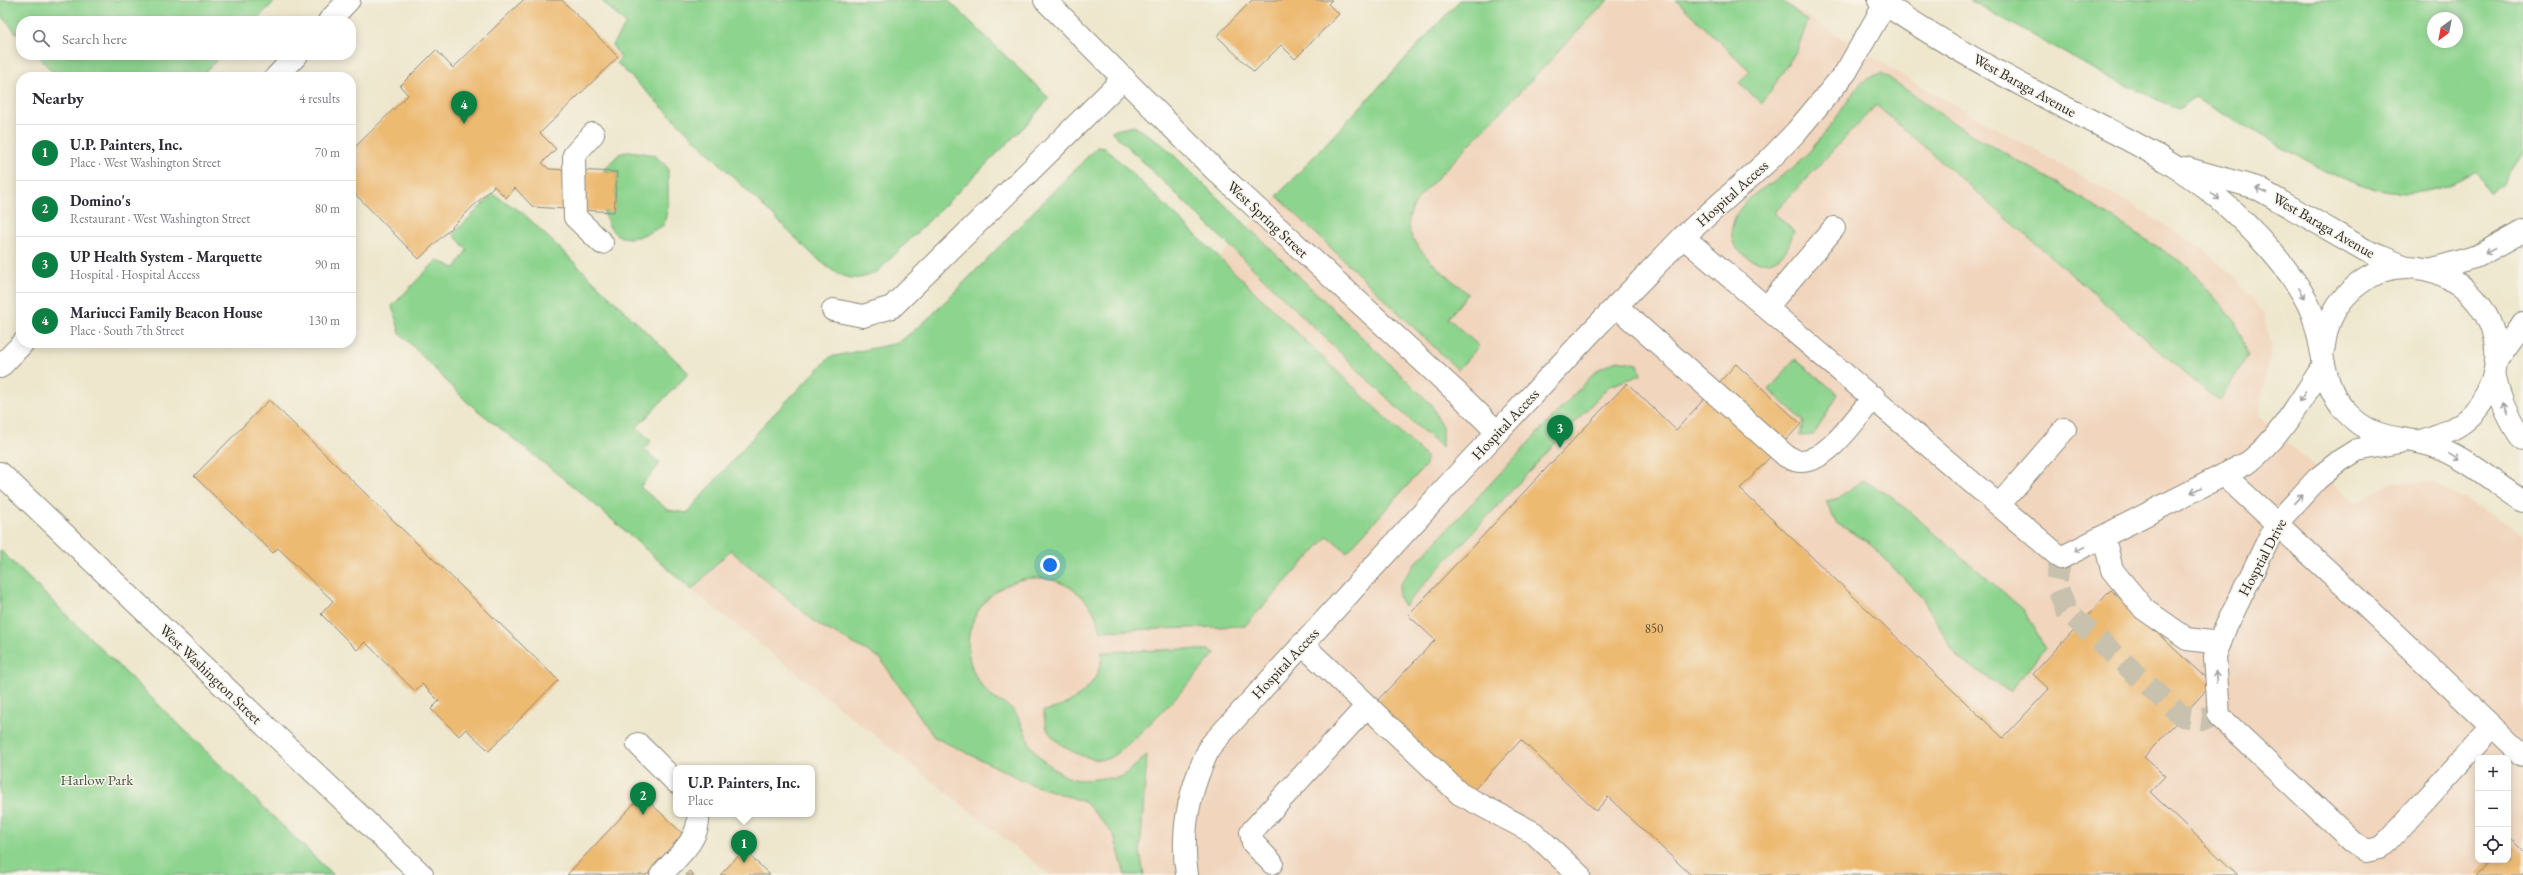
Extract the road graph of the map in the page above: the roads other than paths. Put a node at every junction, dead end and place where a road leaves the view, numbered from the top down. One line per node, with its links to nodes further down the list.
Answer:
1 (350, 0): 4 (street)
2 (1045, 0): 7 (street, West Spring Street)
3 (1882, 2): 9 (street, West Baraga Avenue); 12 (street, Hospital Access)
4 (335, 16)
5 (292, 60): 6 (street)
6 (281, 72)
7 (1124, 78): 18 (street); 26 (street, West Spring Street)
8 (592, 134): 13 (street)
9 (2173, 164): 14 (street, West Baraga Avenue, one-way to 9); 21 (street, West Baraga Avenue, one-way to 21)
10 (1834, 228): 17 (street)
11 (2523, 231): 15 (street, one-way to 15)
12 (1683, 237): 16 (street, Hospital Access); 17 (street)
13 (602, 243)
14 (2406, 268): 15 (street); 21 (street)
15 (2429, 270): 23 (street)
16 (1616, 306): 24 (street); 26 (street, Hospital Access)
17 (1767, 308): 24 (street)
18 (833, 310)
19 (2523, 323): 23 (street)
20 (18, 348): 22 (street)
21 (2323, 360): 28 (street, West Baraga Avenue); 30 (street, one-way to 30)
22 (0, 367)
23 (2495, 367): 27 (street, one-way to 23); 28 (street, Hosptial Drive)
24 (1874, 397): 32 (street)
25 (2065, 429): 32 (street)
26 (1497, 432): 36 (street, Hospital Access)
27 (2523, 440)
28 (2411, 442): 31 (street, one-way to 31); 33 (street, Hosptial Drive, one-way to 28)
29 (0, 473): 44 (street, West Washington Street)
30 (2224, 475): 33 (street); 34 (street, one-way to 34)
31 (2523, 501)
32 (1999, 505): 34 (street, one-way to 32)
33 (2276, 524): 35 (street, Hosptial Drive); 38 (street)
34 (2104, 538): 35 (street)
35 (2220, 642): 38 (street, Hosptial Drive, one-way to 35)
36 (1302, 644): 37 (street); 46 (street, Hospital Access)
37 (1367, 706): 43 (street); 47 (street)
38 (2492, 727): 40 (street)
39 (638, 744): 41 (street)
40 (2523, 756)
41 (673, 779)
42 (698, 817): 45 (street)
43 (1272, 863)
44 (422, 875)
45 (661, 875)
46 (1187, 875)
47 (1579, 875)

